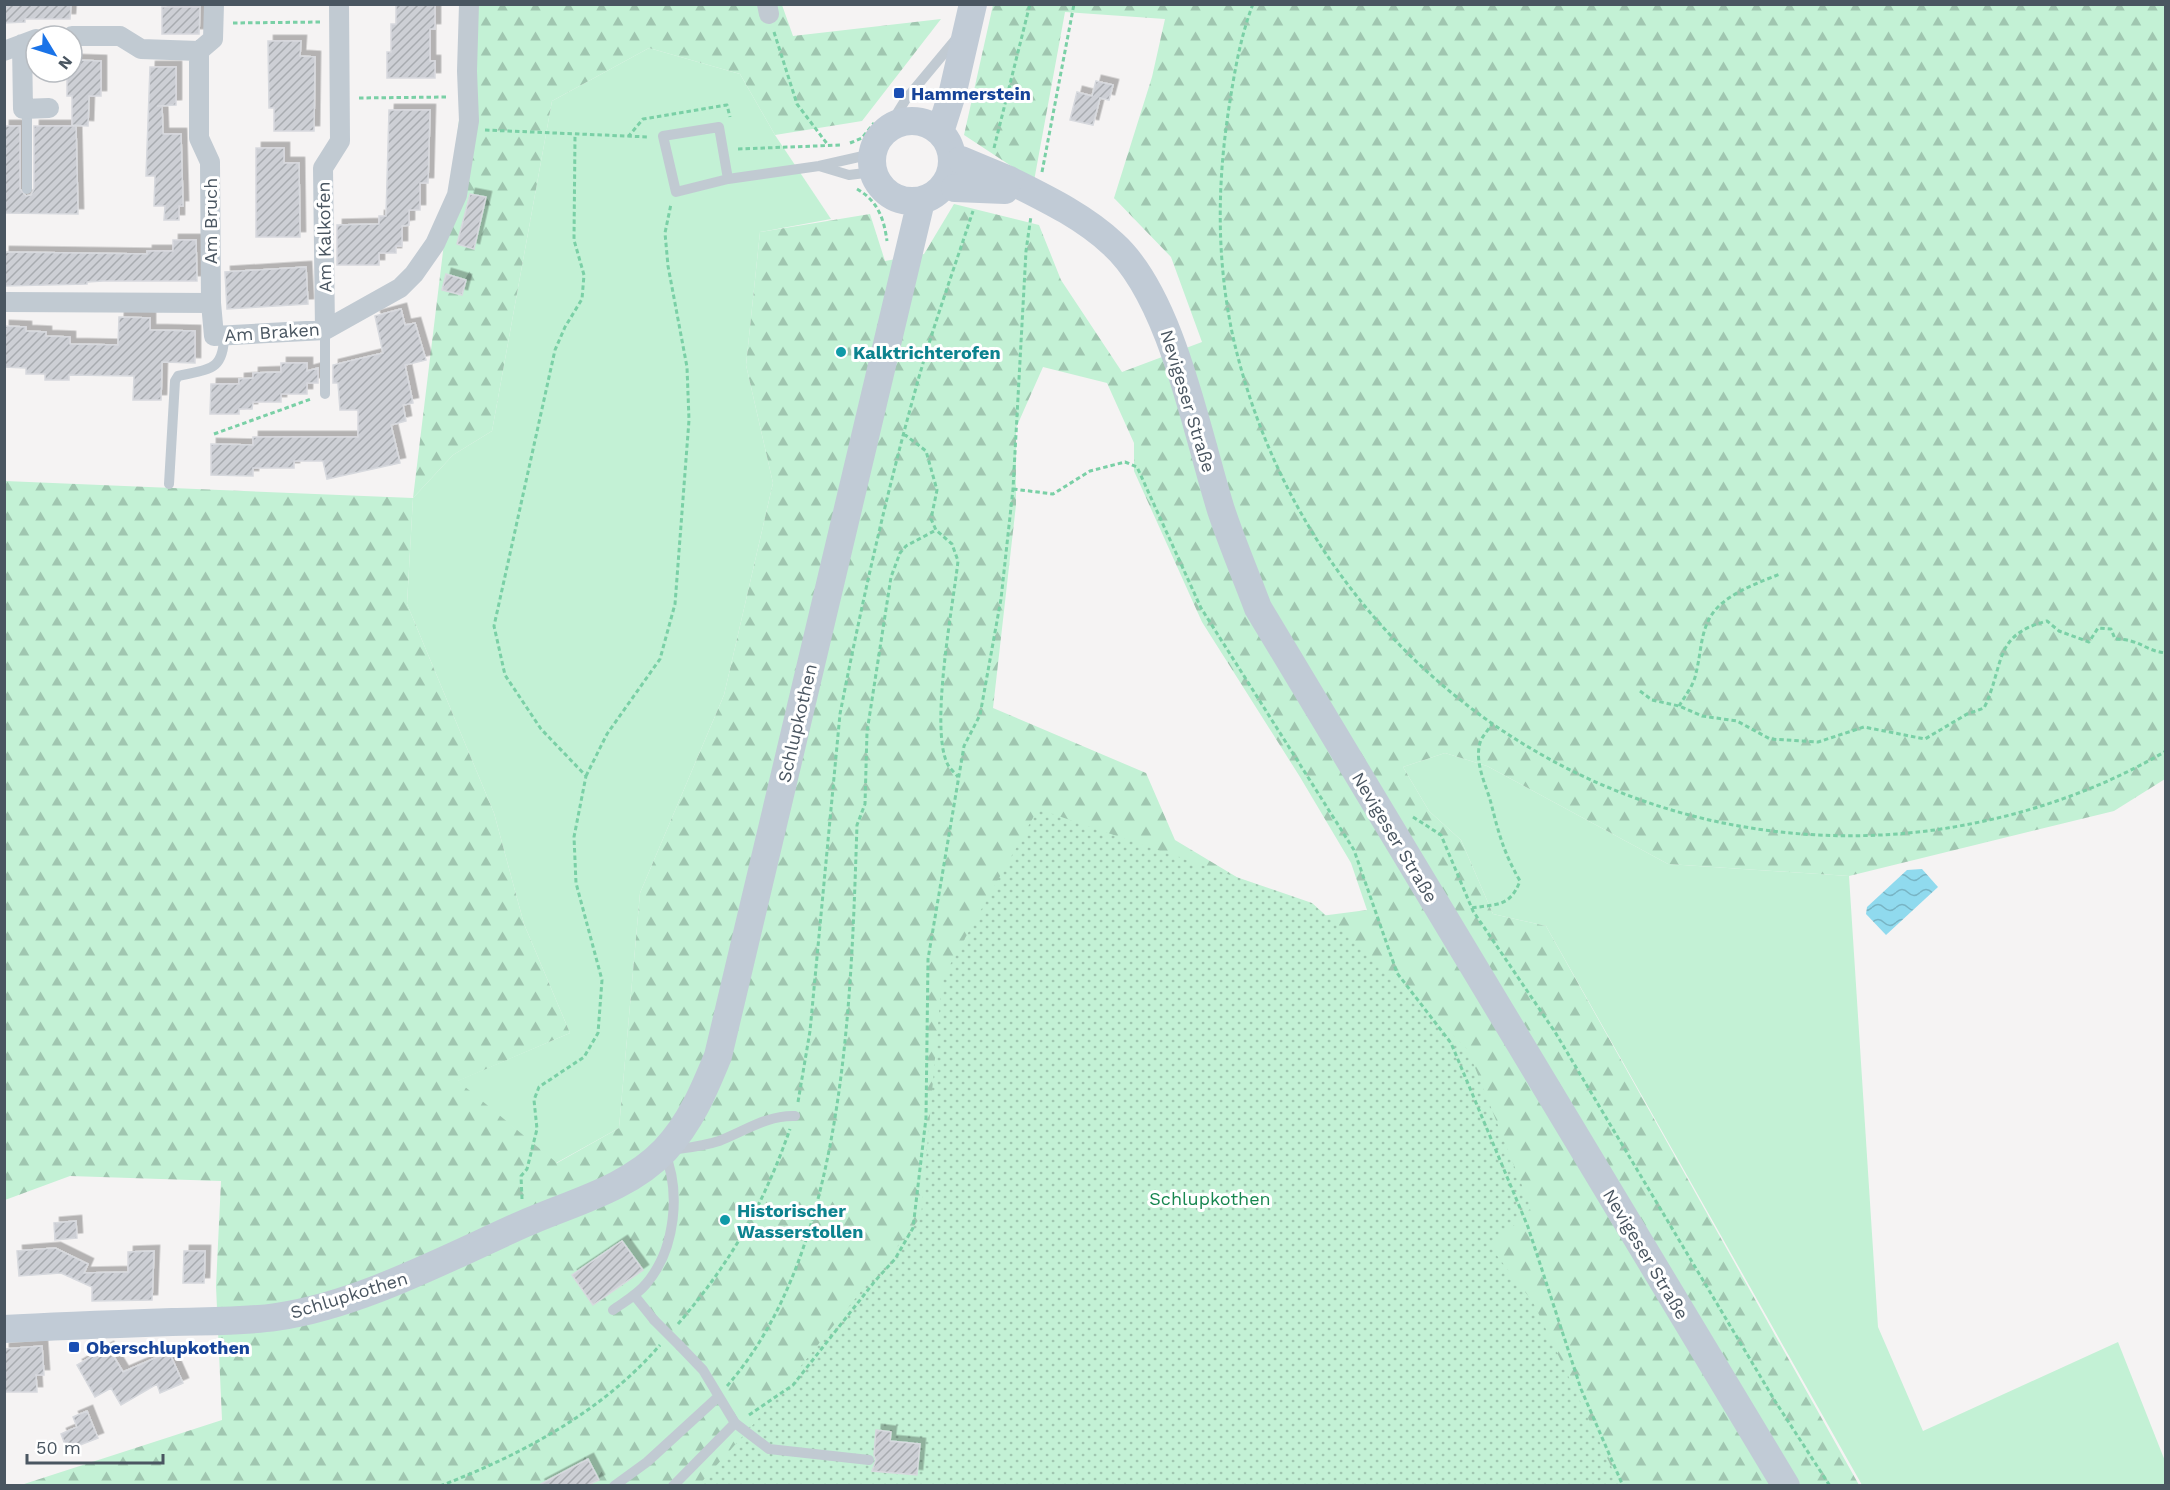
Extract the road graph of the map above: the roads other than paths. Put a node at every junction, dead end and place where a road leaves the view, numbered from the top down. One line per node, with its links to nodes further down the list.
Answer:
1 (469, 4): 20 (street, Am Braken)
2 (339, 13): 20 (street, Am Kalkofen)
3 (214, 14): 7 (street)
4 (968, 25): 10 (lane); 11 (main road)
5 (84, 36): 7 (street)
6 (21, 45): 8 (street)
7 (199, 51): 19 (street, Am Bruch)
8 (27, 108): 9 (street); 16 (lane)
9 (49, 108)
10 (888, 128): 11 (main road); 12 (main road)
11 (942, 142): 15 (main road, Nevigeser Straße, bridge); 17 (main road)
12 (858, 161): 13 (lane); 13 (lane); 17 (main road)
13 (819, 166): 14 (lane)
14 (728, 179): 14 (lane)
15 (1007, 185): 17 (main road, Nevigeser Straße, bridge); 34 (main road, Nevigeser Straße)
16 (27, 189)
17 (938, 197): 25 (main road, Schlupkothen)
18 (4, 302): 19 (street, Am Braken)
19 (211, 303): 21 (street, Am Braken)
20 (325, 330): 21 (street, Am Braken); 22 (lane)
21 (224, 335): 23 (lane)
22 (325, 394)
23 (169, 484)
24 (795, 1116): 25 (lane)
25 (664, 1151): 26 (lane); 28 (main road, Schlupkothen)
26 (634, 1295): 27 (lane); 29 (lane, bridge)
27 (613, 1310)
28 (4, 1329)
29 (718, 1397): 30 (lane); 32 (lane)
30 (735, 1423): 31 (lane); 33 (lane)
31 (869, 1460)
32 (614, 1485)
33 (673, 1485)
34 (1786, 1485)

